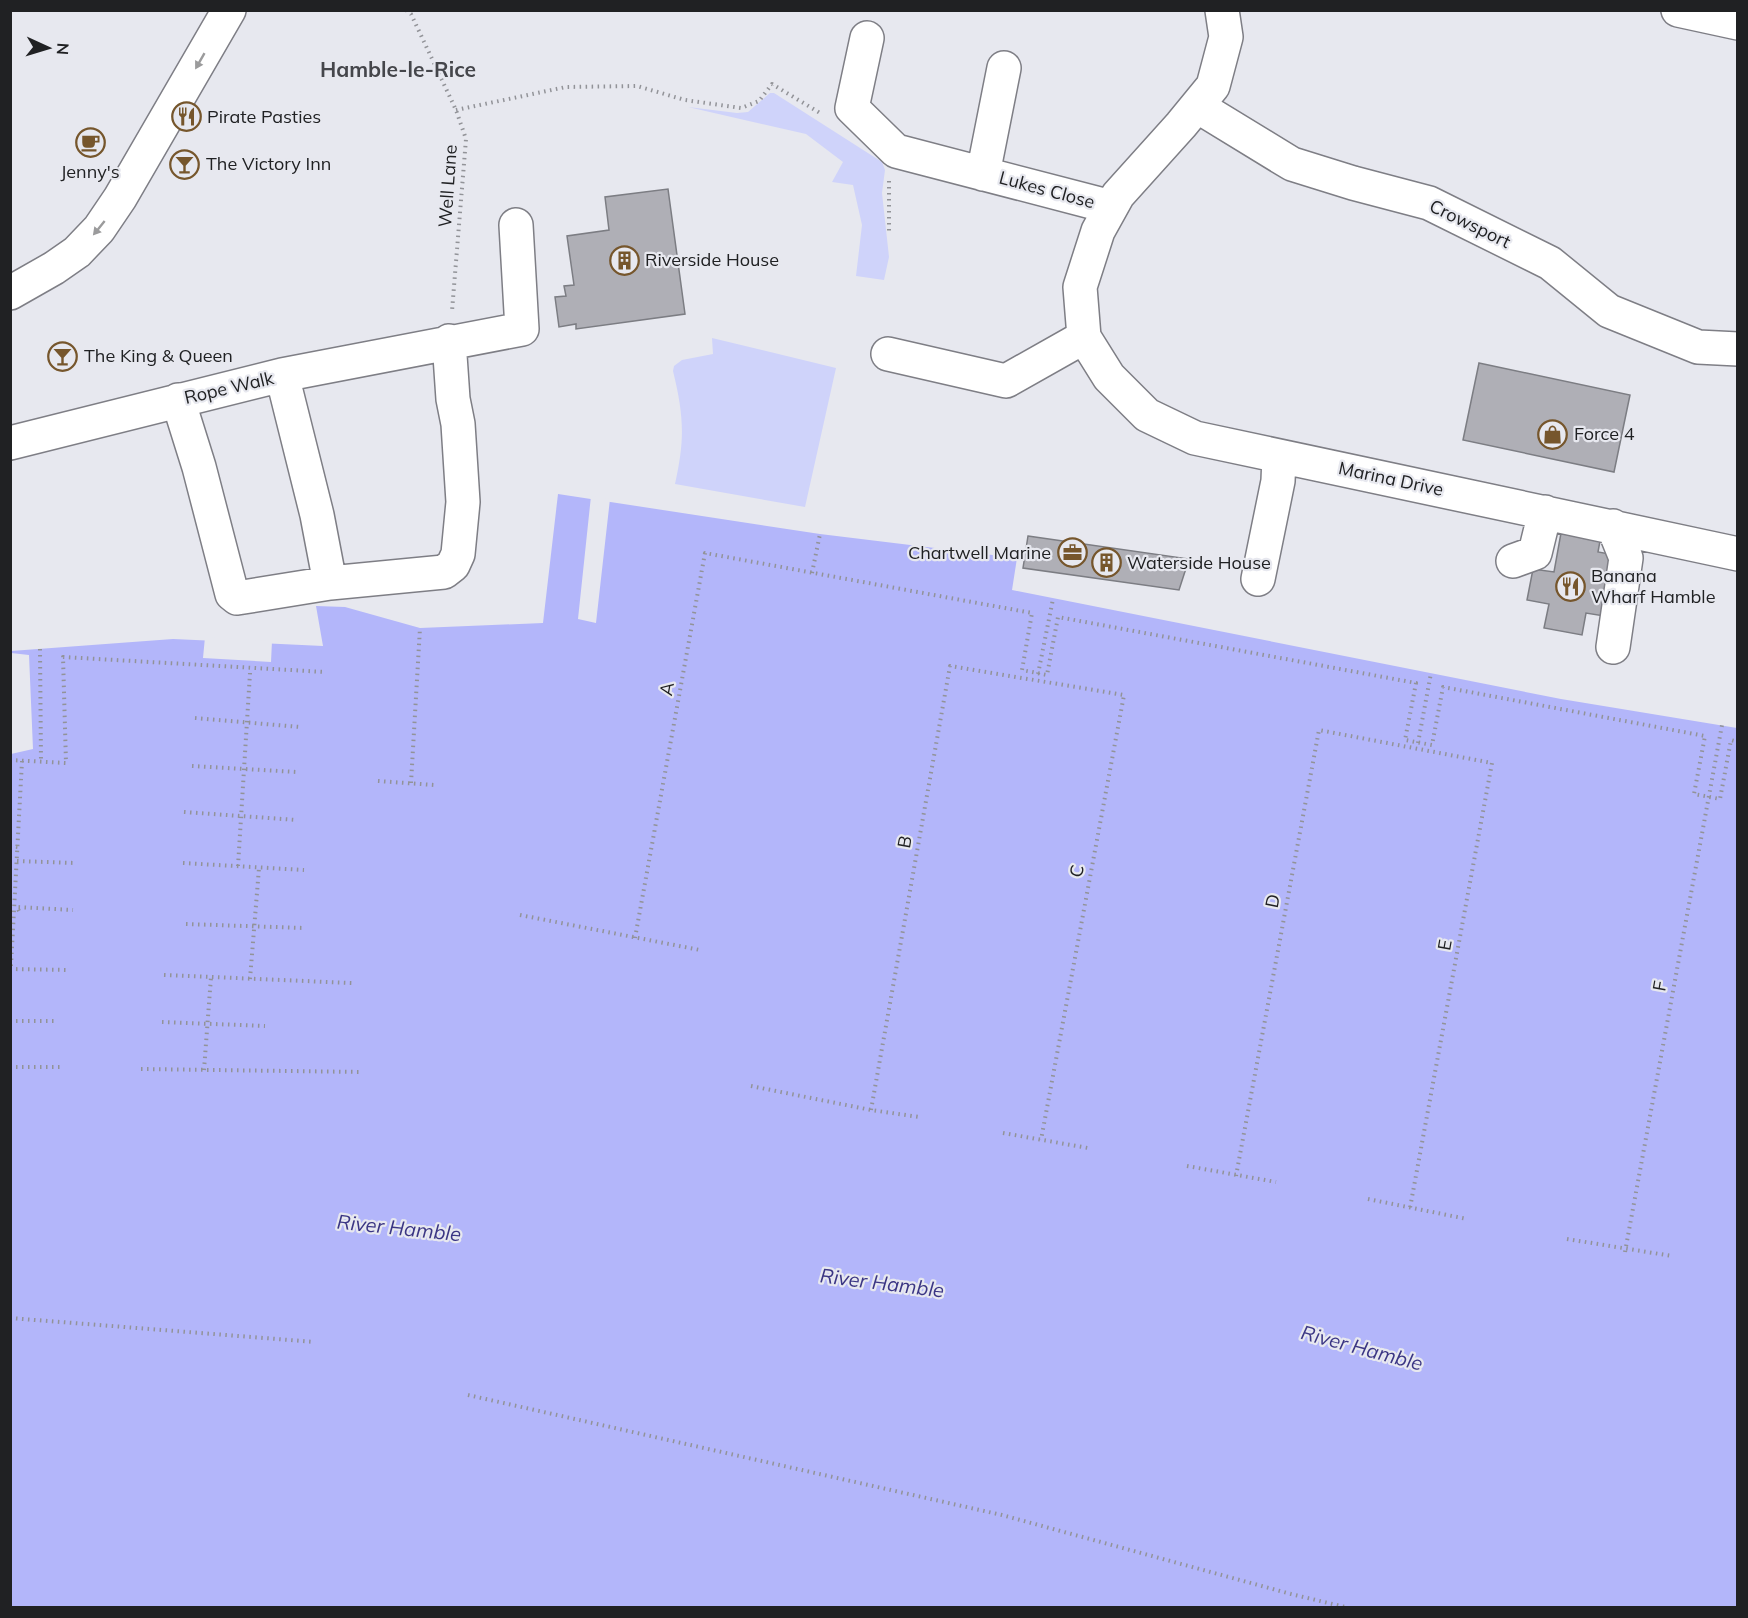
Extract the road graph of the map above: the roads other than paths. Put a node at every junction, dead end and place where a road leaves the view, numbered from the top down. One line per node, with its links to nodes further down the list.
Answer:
1 (229, 10): 11 (street, one-way to 11)
2 (1222, 10): 7 (street, Marina Drive)
3 (1678, 10): 4 (street)
4 (1737, 22)
5 (867, 38): 8 (street, Lukes Close)
6 (1004, 68): 8 (street, Lukes Close)
7 (1197, 106): 9 (street, Marina Drive); 14 (street, Crowsport)
8 (983, 174): 9 (street, Lukes Close)
9 (1111, 207): 12 (street, Marina Drive)
10 (516, 225): 13 (street, Rope Walk)
11 (10, 293)
12 (1084, 337): 15 (street); 19 (street, Marina Drive)
13 (449, 341): 16 (street, Rope Walk); 25 (street)
14 (1737, 350)
15 (888, 354)
16 (282, 375): 17 (street, Rope Walk); 25 (street)
17 (178, 400): 18 (street, Rope Walk); 25 (street)
18 (10, 443)
19 (1279, 456): 20 (street, Marina Drive); 24 (street)
20 (1545, 512): 21 (street, Marina Drive); 23 (street)
21 (1613, 526): 22 (street, Marina Drive); 26 (street)
22 (1737, 554)
23 (1513, 561)
24 (1258, 579)
25 (330, 584)
26 (1613, 647)

